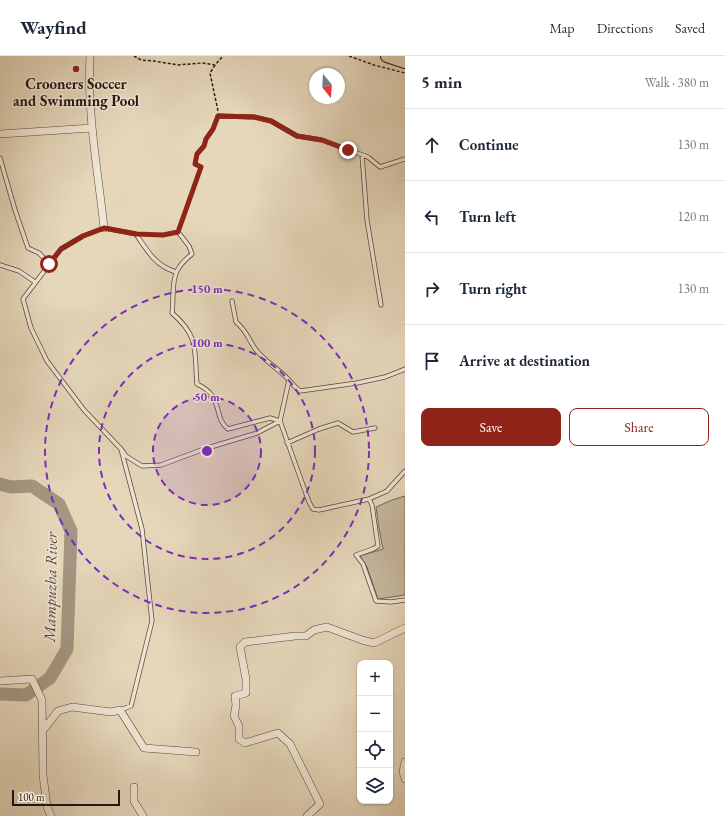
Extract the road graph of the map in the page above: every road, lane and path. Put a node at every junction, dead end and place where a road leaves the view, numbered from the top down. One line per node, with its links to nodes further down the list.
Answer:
1 (90, 56): 10 (street)
2 (134, 56): 7 (path)
3 (223, 56): 7 (path)
4 (349, 56): 8 (path)
5 (387, 56): 6 (highway)
6 (405, 62)
7 (215, 65): 9 (path)
8 (405, 73)
9 (218, 116): 12 (lane); 16 (path)
10 (92, 128): 11 (street); 15 (street)
11 (0, 134)
12 (362, 154): 14 (lane); 23 (lane)
13 (0, 158): 18 (lane)
14 (405, 159)
15 (104, 228): 17 (lane); 18 (lane)
16 (178, 232): 17 (path); 20 (lane)
17 (136, 234): 20 (lane)
18 (49, 264): 21 (lane)
19 (0, 265): 21 (lane)
20 (176, 272): 26 (lane)
21 (35, 282): 29 (lane)
22 (232, 301): 25 (lane)
23 (381, 305)
24 (405, 369): 25 (lane)
25 (289, 380): 26 (lane)
26 (280, 421): 28 (lane); 29 (lane)
27 (375, 428): 28 (lane)
28 (287, 443): 31 (lane)
29 (121, 449): 35 (lane)
30 (405, 471): 31 (lane)
31 (369, 499): 32 (lane)
32 (405, 600)
33 (405, 628): 43 (street)
34 (0, 681): 36 (street)
35 (120, 710): 36 (street); 37 (street)
36 (44, 730): 41 (street)
37 (196, 752)
38 (405, 762): 39 (street)
39 (405, 779)
40 (134, 787): 42 (street)
41 (51, 816)
42 (142, 816)
43 (307, 816)

